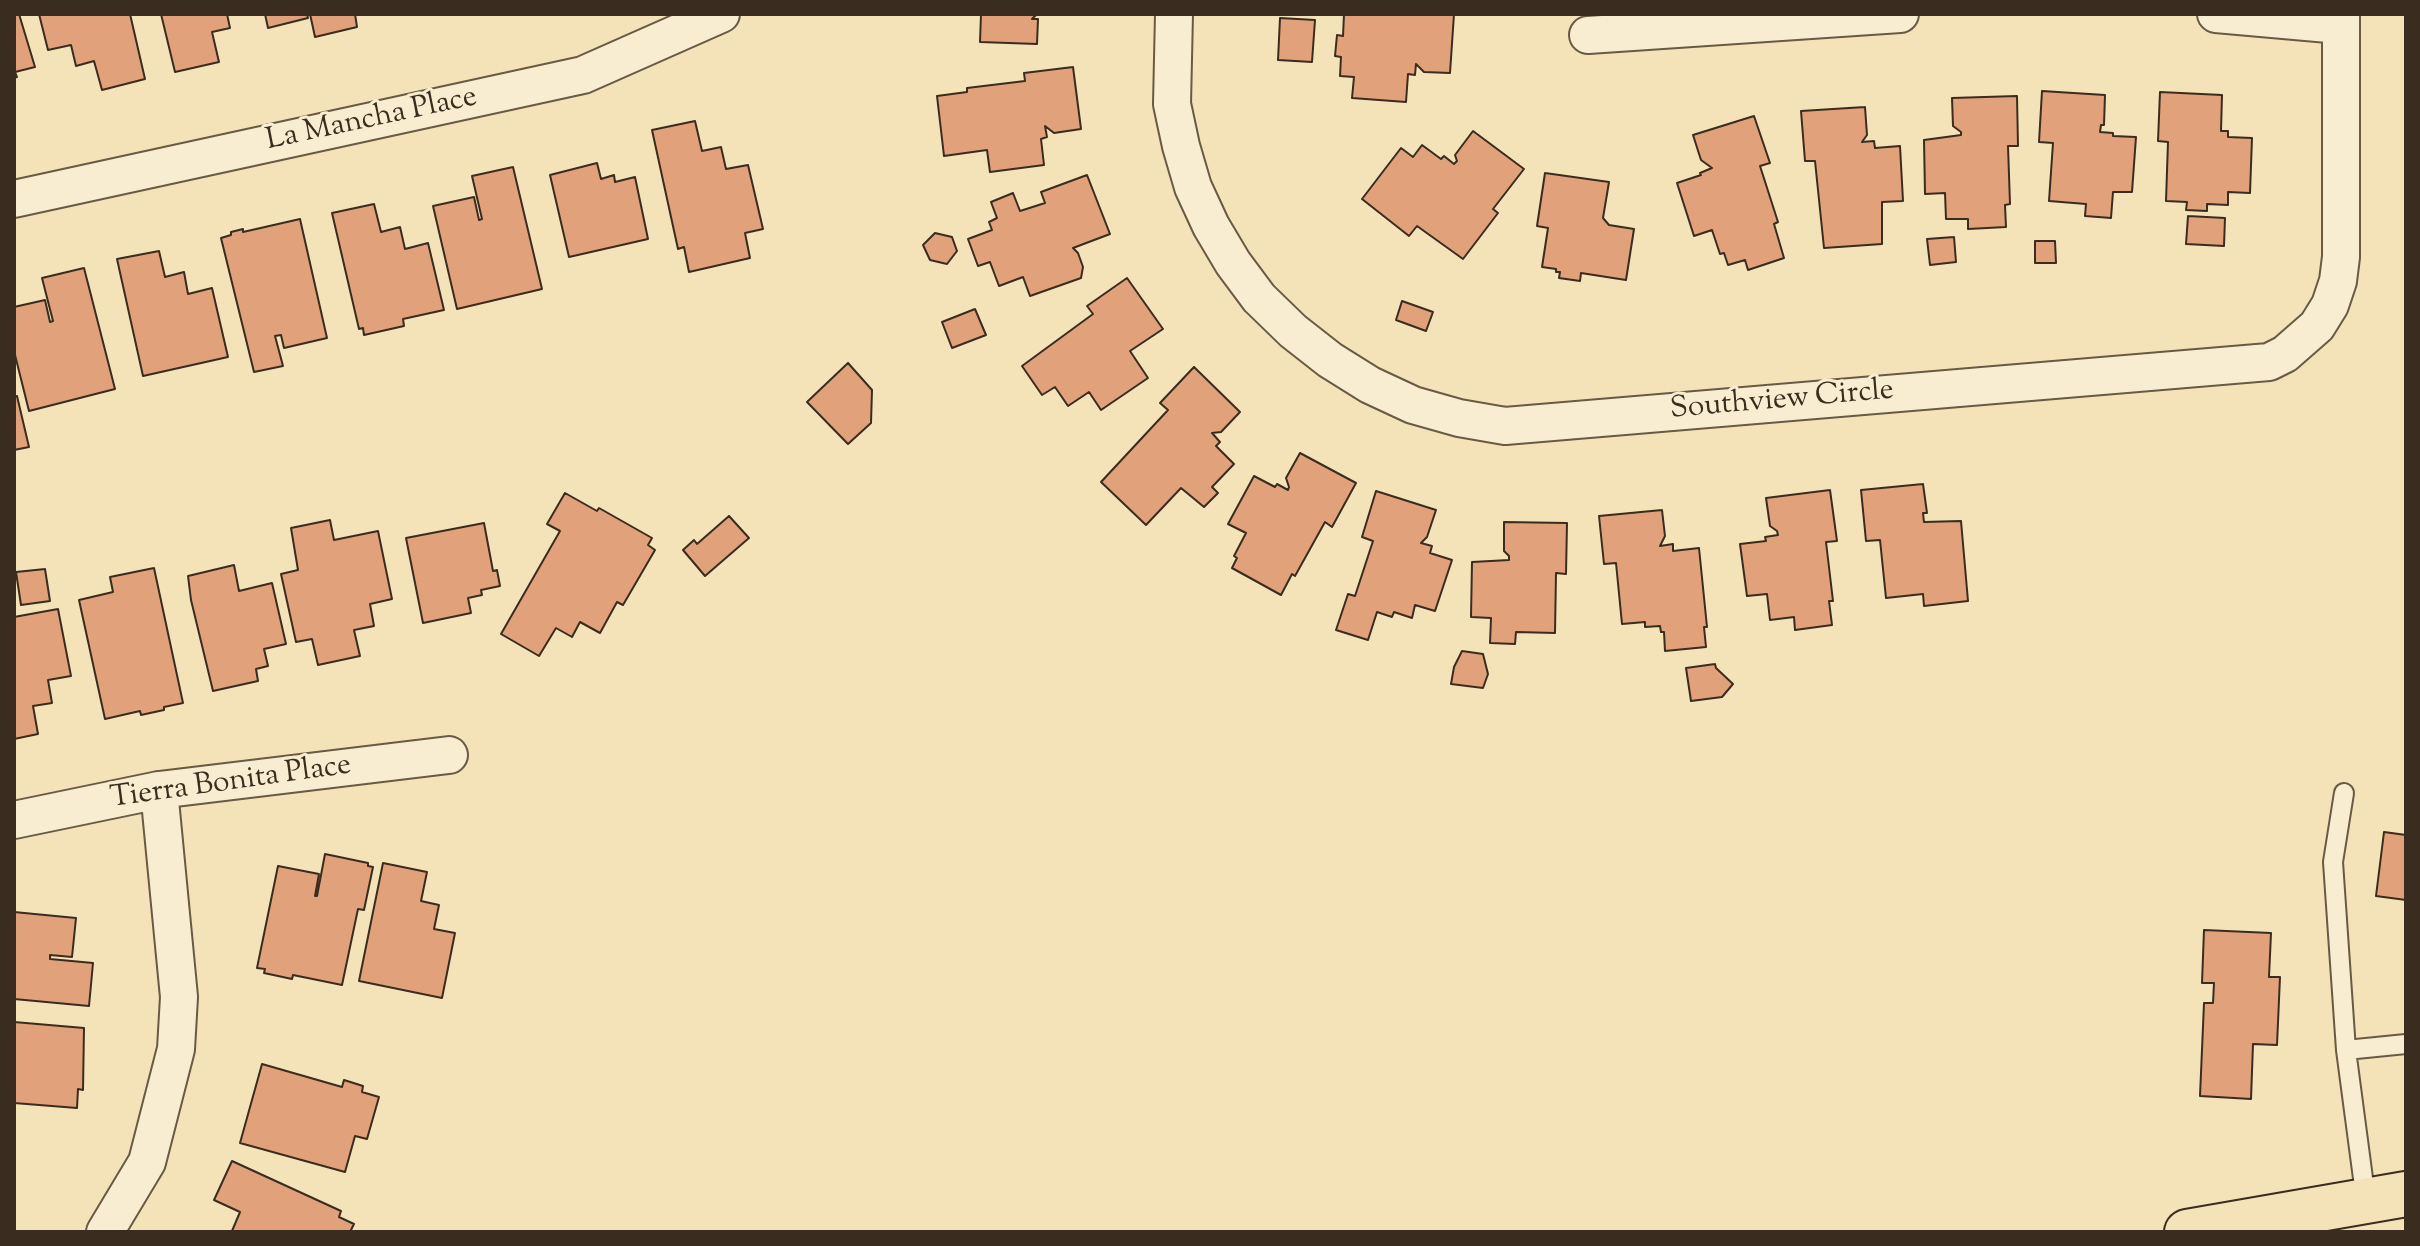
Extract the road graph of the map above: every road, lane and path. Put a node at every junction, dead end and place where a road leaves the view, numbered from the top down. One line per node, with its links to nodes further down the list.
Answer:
1 (721, 14): 7 (street, La Mancha Place)
2 (1174, 14): 5 (street, Southview Circle)
3 (1900, 14): 6 (street)
4 (2216, 14): 5 (street)
5 (2341, 20)
6 (1588, 35)
7 (14, 199)
8 (449, 755): 9 (street, Tierra Bonita Place)
9 (159, 790): 11 (street, Tierra Bonita Place); 15 (street)
10 (2344, 793): 13 (lane)
11 (14, 820)
12 (2406, 1044): 13 (lane)
13 (2346, 1050): 14 (lane)
14 (2386, 1197): 16 (main road)
15 (105, 1232)
16 (2187, 1232)

